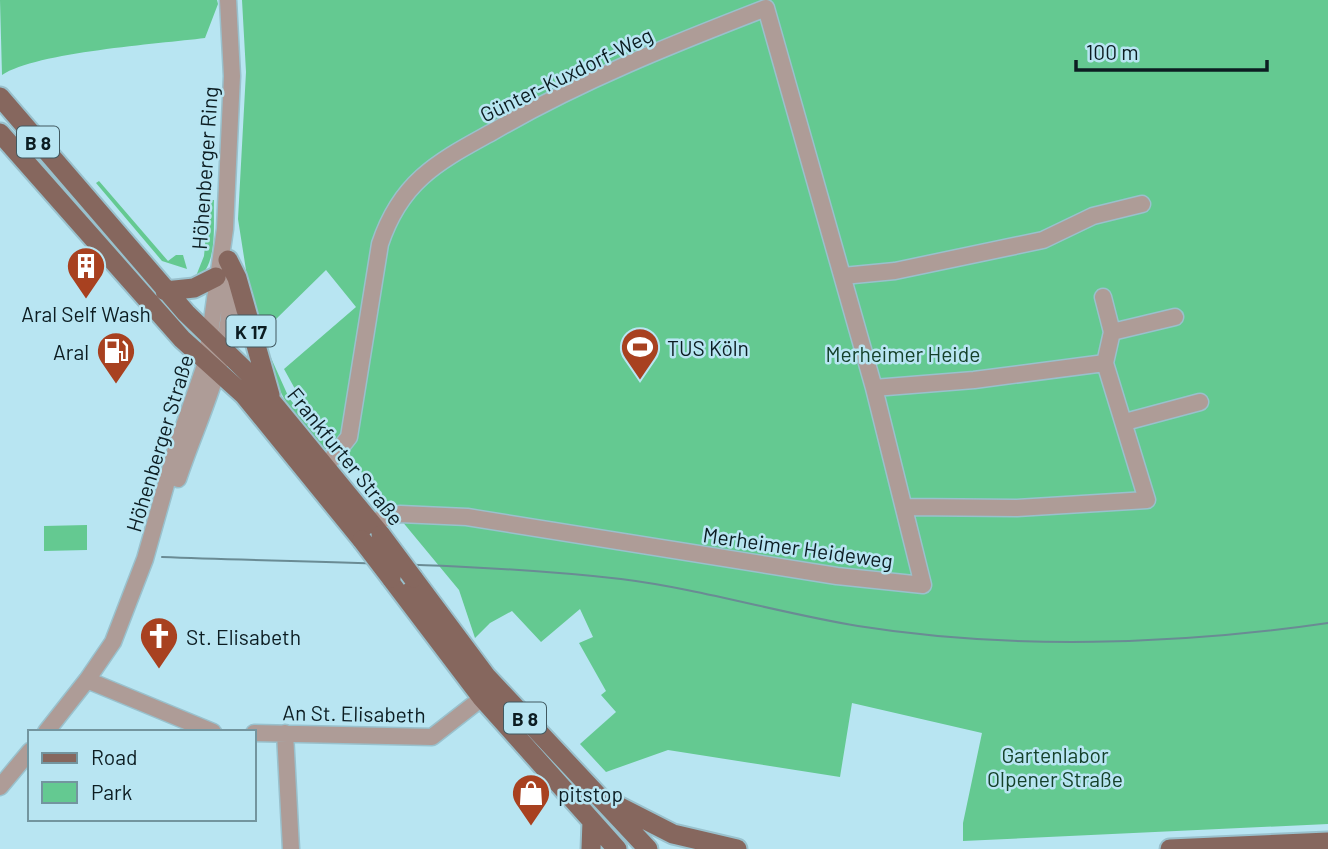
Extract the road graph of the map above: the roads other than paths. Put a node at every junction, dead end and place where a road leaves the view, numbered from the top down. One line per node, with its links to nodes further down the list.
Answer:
1 (228, 0): 7 (street, Höhenberger Ring / K 17)
2 (0, 97): 4 (main road, Frankfurter Straße / B 8)
3 (0, 133): 5 (main road, Frankfurter Straße / B 8)
4 (76, 186): 5 (main road); 11 (main road, Frankfurter Straße / B 8)
5 (58, 200): 17 (main road, Frankfurter Straße / B 8)
6 (1142, 204): 9 (street)
7 (225, 229): 8 (street, K 17); 10 (street, Höhenberger Ring / K 17)
8 (228, 260): 15 (street, K 17); 19 (main road, K 17)
9 (843, 276): 18 (street, Merheimer Heideweg); 22 (street, Günter-Kuxdorf-Weg)
10 (216, 277): 11 (main road); 15 (street, Höhenberger Ring / K 17)
11 (165, 291): 15 (main road, Frankfurter Straße / B 8)
12 (1102, 297): 14 (street)
13 (1175, 317): 14 (street)
14 (1112, 332): 16 (street)
15 (217, 344): 17 (street, Höhenberger Straße); 19 (main road, Frankfurter Straße / B 8)
16 (1105, 363): 18 (street); 21 (street)
17 (212, 366): 24 (main road, Frankfurter Straße / B 8); 25 (street, Höhenberger Straße)
18 (874, 388): 23 (street, Merheimer Heideweg)
19 (273, 402): 22 (main road, Frankfurter Straße / B 8)
20 (1200, 402): 21 (street)
21 (1125, 422): 23 (street)
22 (327, 465): 24 (main road, Frankfurter Straße / B 8)
23 (905, 506): 24 (street, Merheimer Heideweg)
24 (367, 531): 26 (main road, Frankfurter Straße / B 8, bridge); 32 (main road, Frankfurter Straße / B 8, bridge)
25 (87, 680): 27 (street, Höhenberger Straße); 28 (street)
26 (482, 698): 30 (street, An St. Elisabeth); 34 (main road, Frankfurter Straße / B 8)
27 (48, 730)
28 (208, 730)
29 (256, 733): 30 (street, An St. Elisabeth)
30 (285, 733): 37 (street)
31 (28, 753): 33 (street)
32 (582, 775): 40 (main road, Frankfurter Straße / B 8); 41 (main road)
33 (0, 787)
34 (592, 821): 38 (main road); 39 (main road, Frankfurter Straße / B 8)
35 (1328, 842): 36 (main road)
36 (1255, 847): 42 (main road)
37 (290, 849)
38 (592, 849)
39 (617, 849)
40 (648, 849)
41 (737, 849)
42 (1170, 849)

